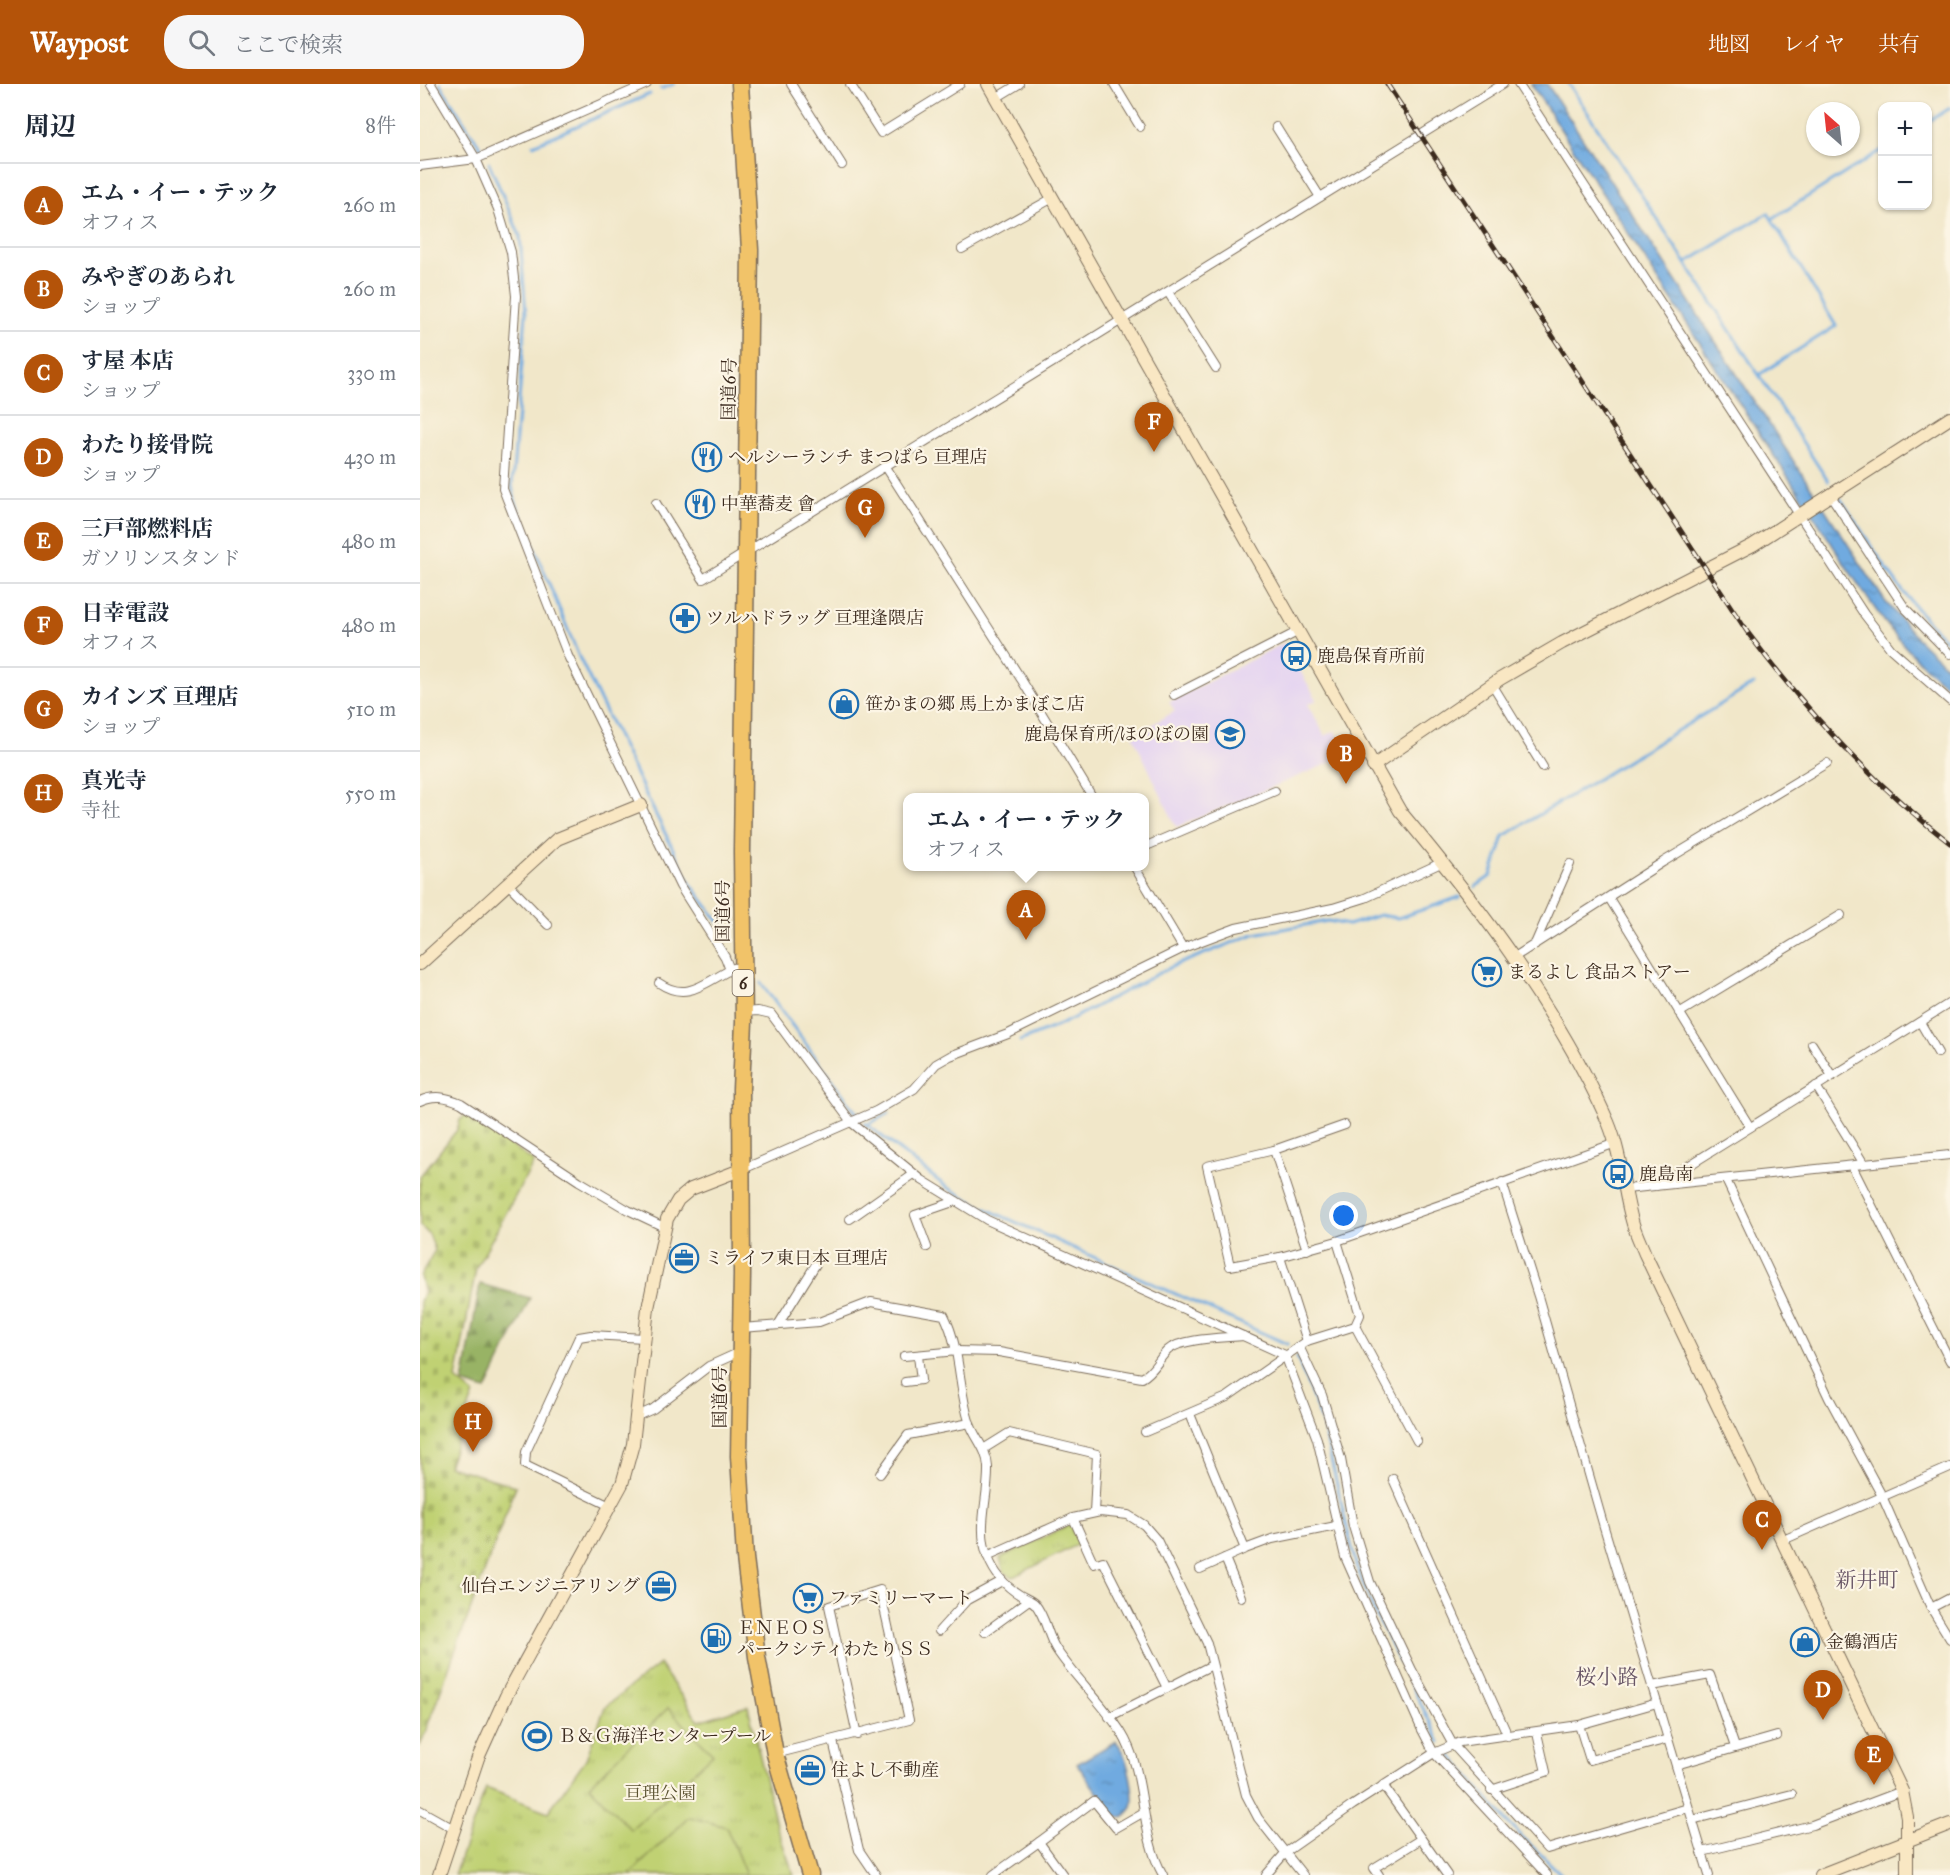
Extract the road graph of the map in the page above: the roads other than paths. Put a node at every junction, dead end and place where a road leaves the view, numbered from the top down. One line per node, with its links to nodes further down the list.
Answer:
1 (431, 84): 15 (street)
2 (647, 84): 15 (street)
3 (740, 84): 29 (highway, 国道6号 / 6)
4 (791, 84): 16 (street)
5 (850, 84): 6 (street)
6 (960, 84)
7 (988, 84): 12 (street)
8 (1019, 84): 12 (street)
9 (1114, 84): 13 (street)
10 (1503, 84): 18 (street)
11 (1518, 84): 28 (street)
12 (996, 98): 19 (street)
13 (1140, 127)
14 (1276, 127): 18 (street)
15 (476, 159): 17 (street); 40 (street)
16 (842, 165)
17 (420, 166)
18 (1320, 197): 21 (street)
19 (1051, 199): 20 (street); 22 (street)
20 (962, 249)
21 (1168, 292): 22 (street); 23 (street)
22 (1122, 321): 25 (street); 30 (street)
23 (1216, 368)
24 (1950, 418): 26 (street)
25 (886, 467): 29 (street); 39 (street)
26 (1829, 497): 28 (street); 31 (street)
27 (656, 503): 29 (street)
28 (1801, 515): 32 (street); 34 (street)
29 (746, 555): 53 (highway, 国道6号 / 6)
30 (1297, 632): 33 (street); 36 (street)
31 (1950, 654)
32 (1492, 684): 36 (street); 37 (street)
33 (1174, 695)
34 (1950, 701)
35 (1827, 763): 46 (street)
36 (1373, 766): 42 (street)
37 (1543, 767)
38 (1275, 791): 41 (street)
39 (1090, 793)
40 (641, 805): 45 (street); 53 (street)
41 (1149, 845)
42 (1443, 862): 50 (street); 51 (street)
43 (1570, 864): 49 (street)
44 (1136, 871): 50 (street)
45 (508, 884): 48 (street); 52 (street)
46 (1609, 898): 49 (street); 57 (street)
47 (1841, 915): 57 (street)
48 (548, 925)
49 (1534, 946): 51 (street)
50 (1183, 948): 64 (street)
51 (1513, 958): 67 (street)
52 (420, 964)
53 (736, 967): 54 (street); 56 (highway, 国道6号 / 6)
54 (659, 982)
55 (1950, 1003): 58 (street)
56 (744, 1012): 64 (street); 72 (highway, 国道6号 / 6)
57 (1679, 1012): 66 (street)
58 (1920, 1022): 60 (street); 61 (street)
59 (1812, 1044): 61 (street)
60 (1938, 1053)
61 (1832, 1076): 62 (street)
62 (1816, 1086): 66 (street); 70 (street)
63 (420, 1101): 80 (street)
64 (852, 1123): 72 (street); 73 (street)
65 (1345, 1125): 68 (street)
66 (1750, 1127): 76 (street)
67 (1616, 1143): 75 (street); 77 (street)
68 (1274, 1150): 83 (street); 84 (street)
69 (1950, 1155): 70 (street)
70 (1864, 1164): 71 (street)
71 (1852, 1166): 74 (street); 97 (street)
72 (740, 1170): 80 (street); 88 (highway, 国道6号 / 6)
73 (914, 1174): 78 (street); 79 (street)
74 (1726, 1180): 76 (street); 108 (street)
75 (1502, 1182): 81 (street); 127 (street)
76 (1656, 1186): 77 (street)
77 (1626, 1189): 113 (street)
78 (956, 1201): 82 (street); 89 (street)
79 (850, 1219)
80 (664, 1227): 90 (street)
81 (1337, 1241): 83 (street); 87 (street)
82 (927, 1247)
83 (1307, 1250): 84 (street)
84 (1280, 1257): 91 (street)
85 (816, 1263): 86 (street)
86 (778, 1325): 88 (street); 92 (street)
87 (1355, 1326): 91 (street); 103 (street)
88 (741, 1328): 93 (highway, 国道6号 / 6)
89 (1243, 1336): 92 (street); 94 (street)
90 (644, 1338): 100 (street); 109 (street)
91 (1303, 1343): 94 (street); 138 (street)
92 (957, 1351): 96 (street); 101 (street)
93 (740, 1352): 100 (street); 141 (highway, 国道6号 / 6)
94 (1284, 1355): 99 (street); 112 (street)
95 (904, 1356): 96 (street)
96 (918, 1356): 98 (street)
97 (1950, 1361)
98 (905, 1382)
99 (1190, 1414): 102 (street); 114 (street)
100 (637, 1416): 109 (street)
101 (969, 1423): 104 (street); 106 (street)
102 (1145, 1432)
103 (1417, 1441)
104 (985, 1448): 110 (street); 115 (street)
105 (1950, 1467): 108 (street)
106 (880, 1474)
107 (1393, 1479): 134 (street)
108 (1882, 1496): 113 (street); 122 (street)
109 (610, 1506): 152 (street)
110 (1094, 1514): 111 (street); 126 (street)
111 (1073, 1518): 115 (street); 128 (street)
112 (1336, 1526): 114 (street); 140 (street)
113 (1781, 1541): 145 (street)
114 (1245, 1549): 116 (street)
115 (987, 1556): 118 (street)
116 (1225, 1558): 117 (street); 119 (street)
117 (1200, 1569)
118 (1002, 1581): 121 (street); 123 (street)
119 (1241, 1597)
120 (1950, 1598): 122 (street)
121 (1029, 1600): 124 (street); 130 (street)
122 (1931, 1608): 125 (street)
123 (939, 1631)
124 (985, 1632)
125 (1950, 1639)
126 (1212, 1665): 128 (street); 156 (street)
127 (1652, 1686): 129 (street); 139 (street)
128 (1167, 1688): 130 (street)
129 (1657, 1703): 131 (street); 136 (street)
130 (1110, 1717): 149 (street)
131 (1579, 1725): 132 (street); 136 (street)
132 (1537, 1733): 134 (street); 144 (street)
133 (857, 1735): 133 (street); 137 (street)
134 (1508, 1736): 138 (street)
135 (1776, 1736): 139 (street)
136 (1668, 1739): 142 (street)
137 (833, 1741): 141 (street); 160 (street)
138 (1453, 1745): 140 (street); 144 (street)
139 (1735, 1748): 142 (street)
140 (1434, 1753): 143 (street); 168 (street)
141 (775, 1754): 159 (highway, 国道6号 / 6)
142 (1676, 1765): 147 (street)
143 (1383, 1785): 153 (street); 156 (street)
144 (1491, 1790): 147 (street)
145 (1902, 1791): 155 (street); 157 (street)
146 (1792, 1794): 150 (street)
147 (1688, 1808): 150 (street)
148 (420, 1810): 152 (street)
149 (1144, 1812): 154 (street); 163 (street)
150 (1692, 1820): 157 (street)
151 (1950, 1824): 155 (street)
152 (454, 1830): 158 (street)
153 (1421, 1839): 166 (street); 167 (street)
154 (1039, 1842): 161 (street); 162 (street)
155 (1905, 1843): 170 (street); 171 (street)
156 (1286, 1852): 164 (street); 165 (street)
157 (1702, 1852): 169 (street)
158 (439, 1875)
159 (810, 1875)
160 (876, 1875)
161 (993, 1875)
162 (1063, 1875)
163 (1162, 1875)
164 (1266, 1875)
165 (1303, 1875)
166 (1379, 1875)
167 (1447, 1875)
168 (1547, 1875)
169 (1709, 1875)
170 (1820, 1875)
171 (1907, 1875)

